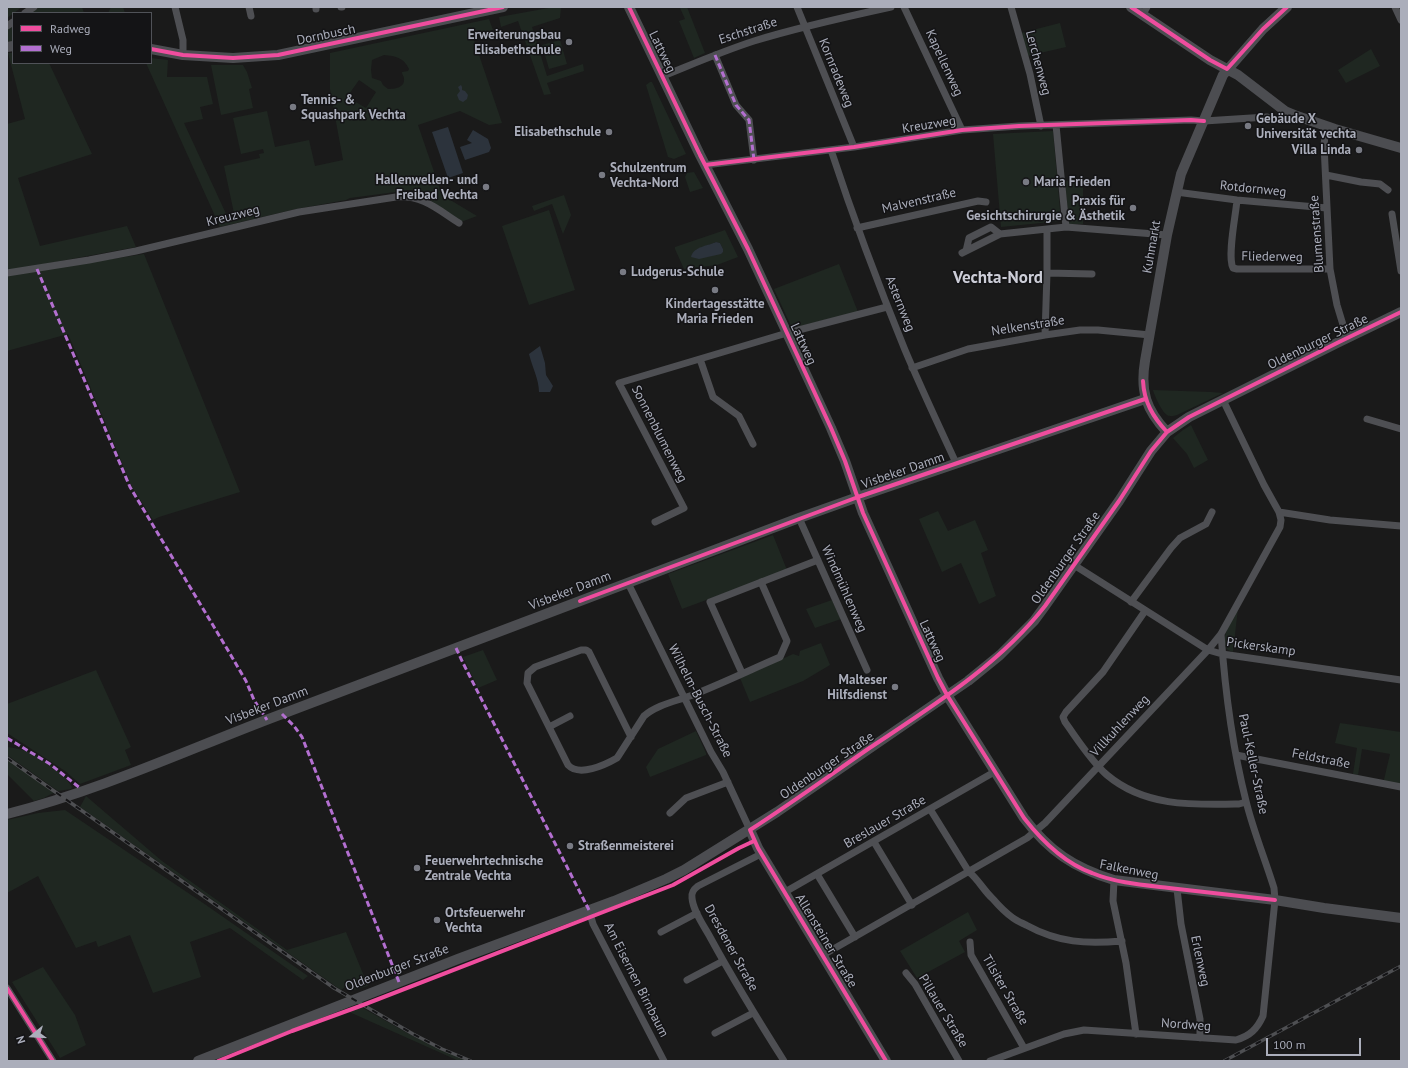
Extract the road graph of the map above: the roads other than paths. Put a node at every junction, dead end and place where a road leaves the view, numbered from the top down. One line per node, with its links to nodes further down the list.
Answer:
1 (175, 7): 17 (street)
2 (249, 7): 13 (street)
3 (503, 7): 17 (street, Dornbusch)
4 (630, 7): 20 (street, Lattweg)
5 (797, 7): 15 (street, Kornradeweg)
6 (891, 7): 15 (street, Eschstraße)
7 (904, 7): 26 (street, Kapellenweg)
8 (1011, 7): 24 (street, Lerchenweg)
9 (1131, 7): 12 (street)
10 (1287, 7): 19 (street, Kuhmarkt)
11 (1395, 7): 14 (street)
12 (1145, 11): 19 (street)
13 (251, 16)
14 (1401, 20)
15 (804, 26): 18 (street, Eschstraße); 27 (street, Kornradeweg)
16 (152, 49): 17 (street, Dornbusch)
17 (183, 55)
18 (715, 55): 20 (street, Eschstraße); 30 (street)
19 (1227, 69): 22 (street, Kuhmarkt); 25 (street)
20 (663, 76): 31 (street, Lattweg)
21 (1266, 117): 22 (street, Kreuzweg)
22 (1204, 121): 23 (street, Kreuzweg); 34 (street, Kuhmarkt)
23 (1056, 125): 24 (street, Kreuzweg); 40 (street)
24 (1041, 126): 26 (street, Kreuzweg)
25 (1326, 127): 28 (street); 32 (street, Blumenstraße)
26 (962, 130): 27 (street, Kreuzweg)
27 (854, 147): 29 (street, Kreuzweg)
28 (1401, 148)
29 (831, 150): 30 (street, Kreuzweg); 41 (street, Asternweg)
30 (754, 160): 31 (street, Kreuzweg)
31 (705, 165): 52 (street, Lattweg)
32 (1326, 175): 33 (street); 37 (street, Blumenstraße)
33 (1388, 190)
34 (1176, 192): 35 (street, Rotdornweg); 43 (street, Kuhmarkt)
35 (1237, 200): 37 (street, Rotdornweg); 45 (street, Fliederweg)
36 (986, 202): 41 (street, Malvenstraße)
37 (1327, 208): 45 (street, Blumenstraße)
38 (1392, 214): 46 (street)
39 (459, 223): 47 (street, Kreuzweg)
40 (1066, 227): 42 (street); 43 (street)
41 (857, 228): 50 (street, Asternweg)
42 (1046, 229): 44 (street); 48 (street)
43 (1167, 235): 54 (street, Kuhmarkt)
44 (964, 252)
45 (1330, 269): 55 (street, Blumenstraße)
46 (1401, 271)
47 (7, 273)
48 (1047, 273): 49 (street); 53 (street)
49 (1092, 274)
50 (887, 307): 52 (street); 57 (street, Asternweg)
51 (1401, 312): 55 (street, Oldenburger Straße)
52 (787, 333): 56 (street); 65 (street, Lattweg)
53 (1045, 335): 54 (street, Nelkenstraße); 57 (street, Nelkenstraße)
54 (1150, 335): 58 (street, Kuhmarkt)
55 (1347, 338): 59 (street, Oldenburger Straße)
56 (700, 358): 63 (street); 69 (street, Sonnenblumenweg)
57 (912, 368): 64 (street, Asternweg)
58 (1145, 399): 62 (street, Kuhmarkt); 64 (street, Visbeker Damm)
59 (1223, 400): 62 (street, Oldenburger Straße); 67 (street)
60 (1367, 419): 61 (street)
61 (1401, 429)
62 (1167, 432): 72 (street, Oldenburger Straße)
63 (752, 444)
64 (956, 463): 65 (street, Visbeker Damm)
65 (858, 497): 68 (street, Visbeker Damm); 83 (street, Lattweg)
66 (1212, 512): 75 (street)
67 (1279, 512): 70 (street); 77 (street, Villkuhlenweg)
68 (799, 518): 71 (street, Windmühlenweg); 74 (street, Visbeker Damm)
69 (655, 522)
70 (1401, 526)
71 (818, 560): 73 (street); 80 (street, Windmühlenweg)
72 (1074, 565): 75 (street, Pickerskamp); 83 (street, Oldenburger Straße)
73 (761, 582): 81 (street); 81 (street)
74 (628, 583): 84 (street, Wilhelm-Busch-Straße); 96 (street, Visbeker Damm)
75 (1131, 602): 76 (street, Pickerskamp)
76 (1145, 611): 78 (street, Pickerskamp); 89 (street)
77 (1221, 634): 78 (street, Villkuhlenweg); 79 (street)
78 (1208, 650): 79 (street, Pickerskamp); 89 (street, Villkuhlenweg)
79 (1222, 654): 82 (street, Pickerskamp); 88 (street, Paul-Keller-Straße)
80 (867, 670)
81 (742, 673): 84 (street)
82 (1401, 680)
83 (947, 695): 90 (street, Falkenweg); 97 (street, Oldenburger Straße)
84 (684, 697): 87 (street); 91 (street, Wilhelm-Busch-Straße)
85 (570, 716): 86 (street)
86 (549, 727): 87 (street); 87 (street)
87 (630, 737)
88 (1236, 755): 92 (street, Feldstraße); 93 (street, Paul-Keller-Straße)
89 (1098, 766): 93 (street); 98 (street, Villkuhlenweg)
90 (996, 771): 94 (street, Breslauer Straße); 98 (street, Falkenweg)
91 (728, 782): 95 (street); 97 (street, Wilhelm-Busch-Straße)
92 (1401, 787)
93 (1246, 802): 106 (street, Paul-Keller-Straße)
94 (930, 810): 99 (street, Breslauer Straße); 101 (street)
95 (670, 813)
96 (7, 814)
97 (750, 830): 100 (street, Allensteiner Straße); 108 (street, Oldenburger Straße)
98 (1034, 832): 101 (street, Villkuhlenweg); 103 (street, Falkenweg)
99 (874, 842): 102 (street, Breslauer Straße); 107 (street)
100 (762, 854): 105 (street, Allensteiner Straße); 109 (street, Dresdener Straße)
101 (968, 872): 107 (street, Villkuhlenweg); 113 (street)
102 (817, 874): 105 (street, Breslauer Straße); 112 (street)
103 (1114, 880): 104 (street, Falkenweg); 113 (street)
104 (1176, 889): 106 (street, Falkenweg); 123 (street, Erlenweg)
105 (785, 892): 115 (street, Allensteiner Straße)
106 (1275, 900): 110 (street, Falkenweg); 123 (street, Nordweg)
107 (912, 905): 112 (street, Villkuhlenweg)
108 (589, 910): 126 (street, Oldenburger Straße); 127 (street, Am Eisernen Birnbaum)
109 (697, 913): 111 (street); 116 (street, Dresdener Straße)
110 (1401, 918)
111 (661, 932)
112 (855, 937): 115 (street, Villkuhlenweg)
113 (1122, 941): 122 (street)
114 (970, 942): 124 (street, Tilsiter Straße)
115 (823, 955): 129 (street, Allensteiner Straße)
116 (723, 962): 118 (street); 120 (street, Dresdener Straße)
117 (906, 973): 130 (street, Pillauer Straße)
118 (687, 980)
119 (7, 988): 125 (street)
120 (753, 1013): 121 (street); 128 (street, Dresdener Straße)
121 (715, 1033)
122 (1136, 1034): 123 (street, Nordweg); 124 (street, Nordweg)
123 (1200, 1038)
124 (1024, 1048): 131 (street, Nordweg)
125 (53, 1061)
126 (198, 1061)
127 (664, 1061)
128 (784, 1061)
129 (886, 1061)
130 (959, 1061)
131 (990, 1061)

